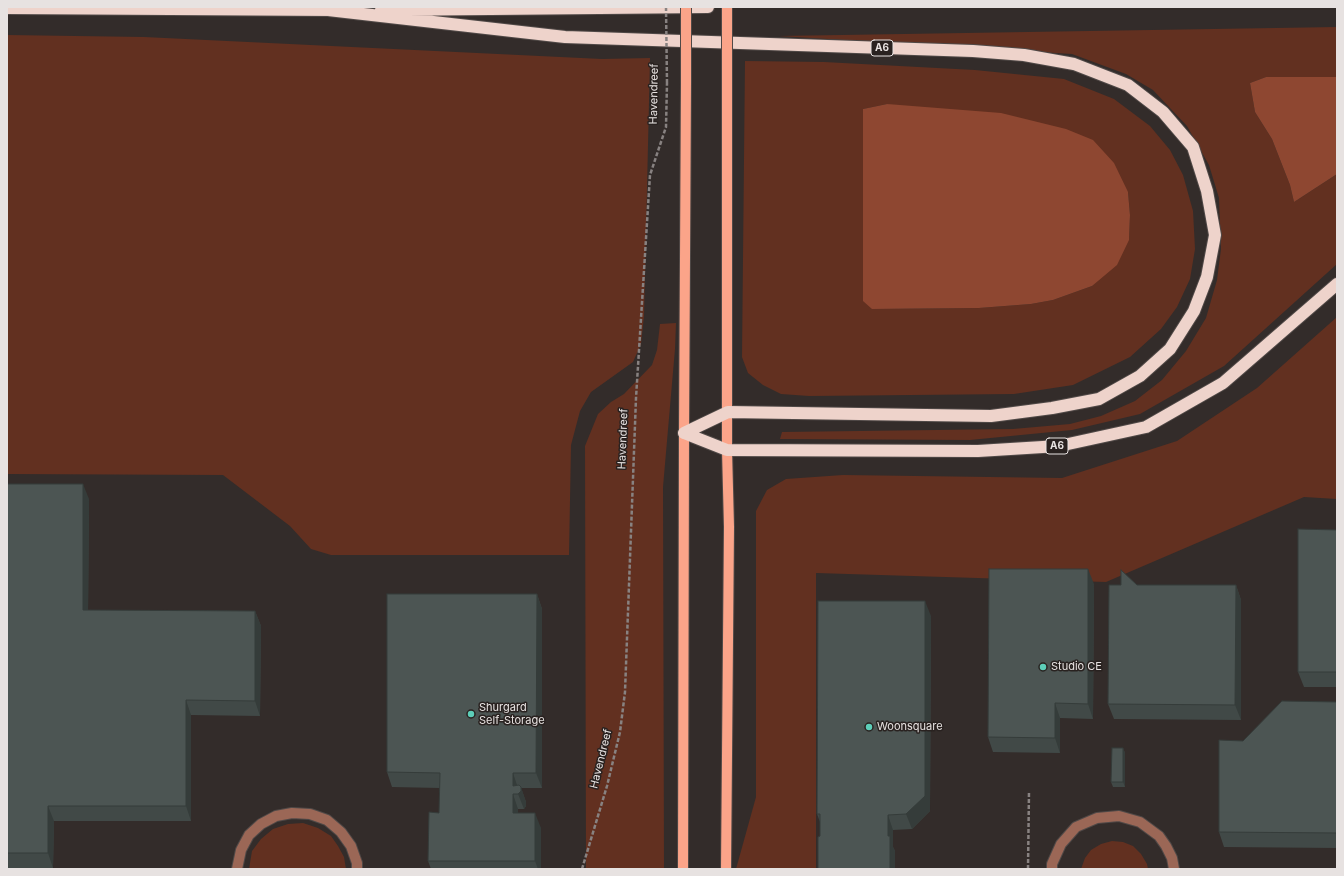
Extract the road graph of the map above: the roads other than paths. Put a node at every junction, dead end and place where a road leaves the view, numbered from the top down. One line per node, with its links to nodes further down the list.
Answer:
1 (686, 7): 8 (main road, bridge)
2 (708, 7): 5 (highway, A6)
3 (727, 7): 7 (main road, bridge)
4 (7, 8): 5 (highway, A6)
5 (328, 10): 7 (highway, A6)
6 (1337, 284): 9 (highway, A6)
7 (728, 412): 8 (highway); 9 (main road)
8 (684, 433): 9 (highway); 12 (main road)
9 (727, 450): 13 (main road)
10 (237, 869): 11 (street)
11 (357, 869)
12 (683, 869)
13 (726, 869)
14 (1052, 869): 15 (street)
15 (1174, 869)

